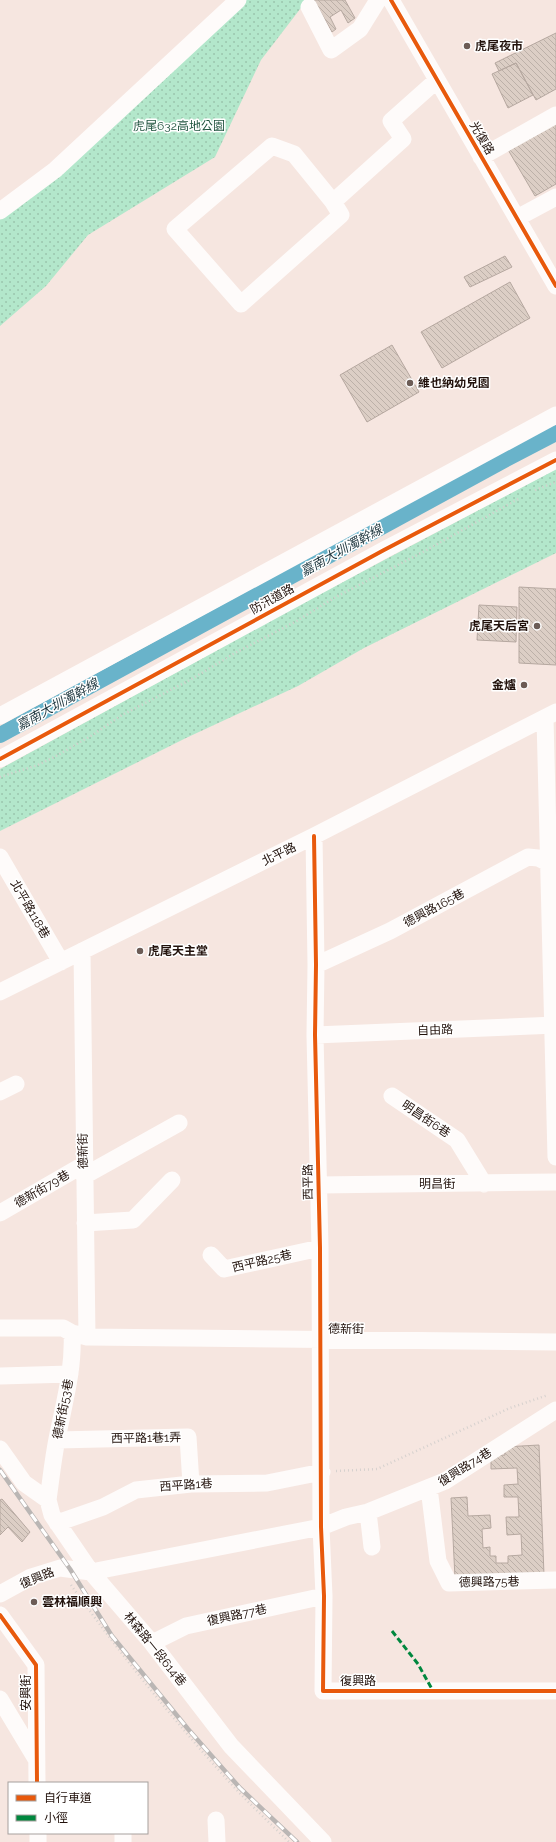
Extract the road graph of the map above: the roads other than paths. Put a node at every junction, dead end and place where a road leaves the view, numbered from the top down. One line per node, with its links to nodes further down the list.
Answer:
1 (238, 0): 10 (street)
2 (378, 0): 4 (street)
3 (391, 0): 5 (street, 光復路)
4 (308, 7)
5 (437, 80): 7 (street, 光復路); 9 (street)
6 (556, 115): 7 (street)
7 (481, 156): 11 (street, 光復路)
8 (556, 197): 11 (street)
9 (333, 202): 9 (street)
10 (0, 210)
11 (517, 218): 12 (street, 光復路)
12 (556, 286)
13 (556, 415): 16 (street)
14 (556, 460): 17 (street, 防汛道路)
15 (551, 715): 18 (street, 北平路); 20 (street)
16 (0, 716)
17 (0, 759)
18 (314, 836): 21 (street, 北平路); 23 (street, 西平路)
19 (0, 857): 22 (street, 北平路118巷)
20 (553, 866): 23 (street, 德興路165巷); 25 (street)
21 (82, 951): 22 (street, 北平路); 32 (street, 德新街)
22 (61, 962): 24 (street, 北平路)
23 (316, 965): 26 (street, 西平路)
24 (0, 992)
25 (555, 1026): 26 (street, 自由路); 31 (street)
26 (315, 1035): 36 (street, 西平路)
27 (16, 1084): 28 (street)
28 (0, 1092)
29 (392, 1096): 35 (street, 明昌街6巷)
30 (179, 1123): 32 (street, 德新街79巷)
31 (556, 1157)
32 (84, 1171): 37 (street, 德新街79巷); 38 (street, 德新街)
33 (172, 1180): 38 (street)
34 (556, 1182): 35 (street, 明昌街)
35 (484, 1184): 36 (street, 明昌街)
36 (319, 1185): 39 (street, 西平路)
37 (0, 1213)
38 (85, 1224): 42 (street, 德新街)
39 (320, 1248): 40 (street, 西平路25巷); 43 (street, 西平路)
40 (211, 1255)
41 (0, 1328): 42 (street)
42 (79, 1335): 43 (street, 德新街); 45 (street, 德新街53巷)
43 (320, 1339): 44 (street, 德新街); 50 (street, 西平路)
44 (556, 1342)
45 (70, 1374): 46 (street); 48 (street, 德新街53巷)
46 (0, 1376)
47 (552, 1402): 52 (street, 復興路74巷)
48 (57, 1440): 51 (street, 西平路1巷1弄); 53 (street, 德新街53巷)
49 (0, 1449): 53 (street)
50 (322, 1472): 51 (street, 西平路1巷); 56 (street, 西平路)
51 (191, 1484): 55 (street, 西平路1巷)
52 (429, 1488): 54 (street, 復興路74巷); 59 (street, 德興路75巷)
53 (48, 1500): 55 (street, 林森路一段614巷)
54 (368, 1512): 56 (street, 復興路74巷); 57 (street)
55 (57, 1523): 58 (street, 林森路一段614巷)
56 (322, 1527): 58 (street, 復興路); 61 (street, 復興路)
57 (372, 1547)
58 (91, 1572): 60 (street, 復興路); 63 (street, 林森路一段614巷)
59 (556, 1580)
60 (0, 1594)
61 (324, 1596): 63 (street, 復興路77巷); 64 (street, 復興路)
62 (0, 1615): 66 (street, 安興街)
63 (152, 1643): 70 (street, 林森路一段614巷)
64 (556, 1691)
65 (0, 1699): 66 (street)
66 (36, 1760): 67 (street, 安興街)
67 (37, 1782)
68 (216, 1820): 69 (street)
69 (217, 1842)
70 (323, 1842)

